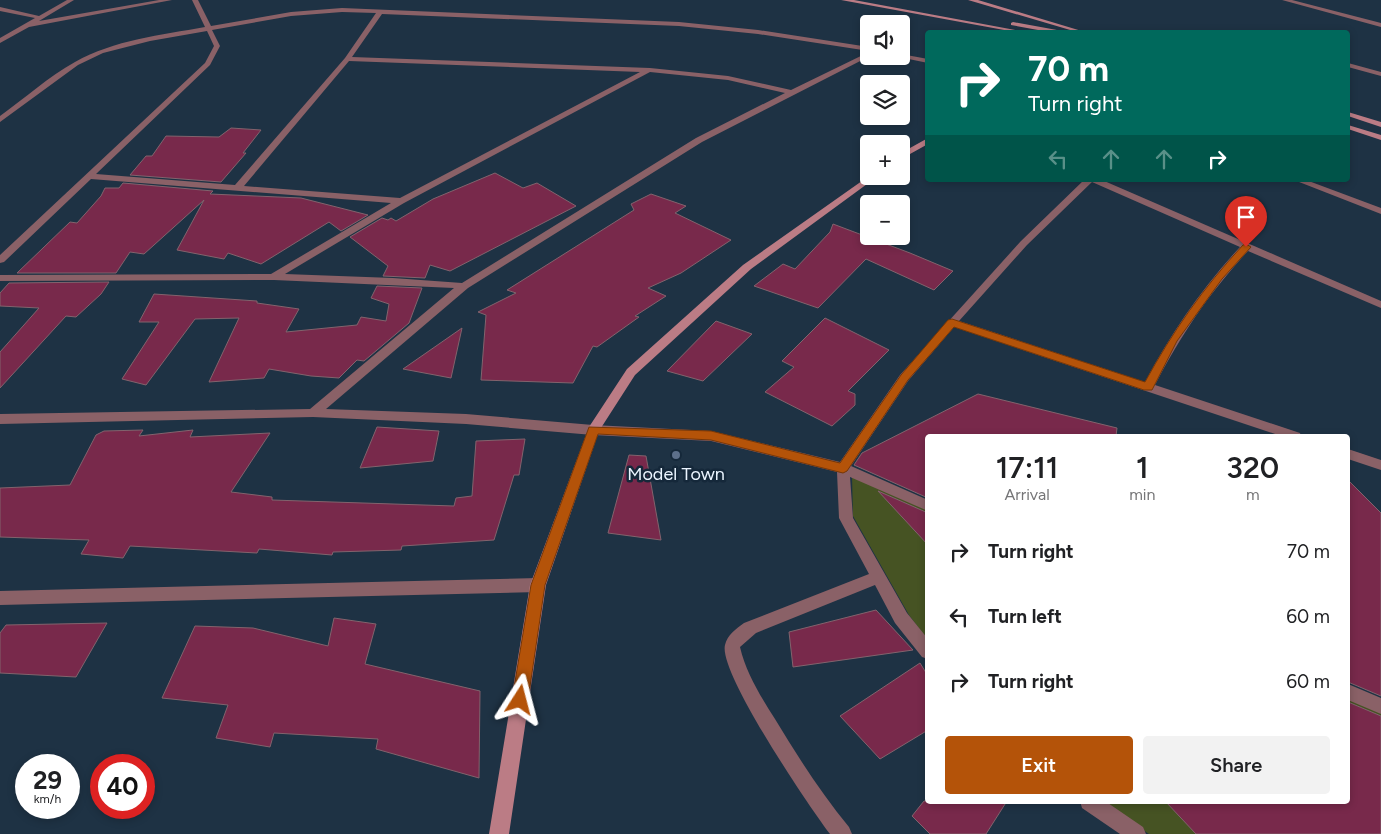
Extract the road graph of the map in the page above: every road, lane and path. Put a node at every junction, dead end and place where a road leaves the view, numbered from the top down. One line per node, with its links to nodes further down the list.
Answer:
1 (71, 0): 10 (street)
2 (169, 0): 11 (street)
3 (195, 0): 13 (street)
4 (844, 0): 14 (street)
5 (883, 0): 15 (street)
6 (971, 0): 16 (street)
7 (1285, 0): 12 (street)
8 (0, 9): 10 (street)
9 (380, 12): 13 (street); 18 (street); 20 (street)
10 (41, 18): 11 (street)
11 (28, 25): 17 (street)
12 (1381, 25)
13 (210, 28): 28 (street); 34 (street)
14 (1012, 30)
15 (1046, 30)
16 (1075, 30)
17 (0, 41)
18 (860, 48)
19 (910, 58): 22 (street)
20 (347, 59): 24 (street); 39 (street)
21 (860, 59): 26 (street)
22 (925, 60)
23 (1350, 66): 25 (street)
24 (650, 70): 26 (street); 40 (street)
25 (1381, 74)
26 (794, 93): 46 (street)
27 (1350, 115): 29 (street)
28 (0, 120)
29 (1381, 125)
30 (1350, 128): 31 (street)
31 (1381, 138)
32 (925, 142): 33 (street)
33 (910, 151)
34 (89, 176): 39 (street); 43 (street)
35 (1087, 182): 48 (street)
36 (1100, 182): 42 (street)
37 (1303, 182): 41 (street)
38 (861, 185): 52 (street)
39 (238, 187): 40 (street)
40 (401, 201): 44 (street)
41 (1381, 211)
42 (1246, 247): 47 (street); 49 (street)
43 (0, 260)
44 (273, 277): 45 (street); 46 (street)
45 (0, 278)
46 (464, 286): 50 (street)
47 (1381, 305)
48 (952, 322): 49 (street); 56 (street)
49 (1148, 387): 53 (street)
50 (312, 413): 51 (street); 52 (street)
51 (0, 419)
52 (594, 430): 56 (street); 59 (street)
53 (1289, 434)
54 (1350, 455): 55 (street)
55 (1381, 465)
56 (843, 468): 57 (street); 58 (street)
57 (925, 505)
58 (879, 577): 61 (street); 66 (street)
59 (538, 585): 60 (street); 65 (street)
60 (0, 598)
61 (925, 648)
62 (1350, 693): 63 (street)
63 (1381, 706)
64 (1093, 804): 67 (street)
65 (498, 834)
66 (842, 834)
67 (1136, 834)

